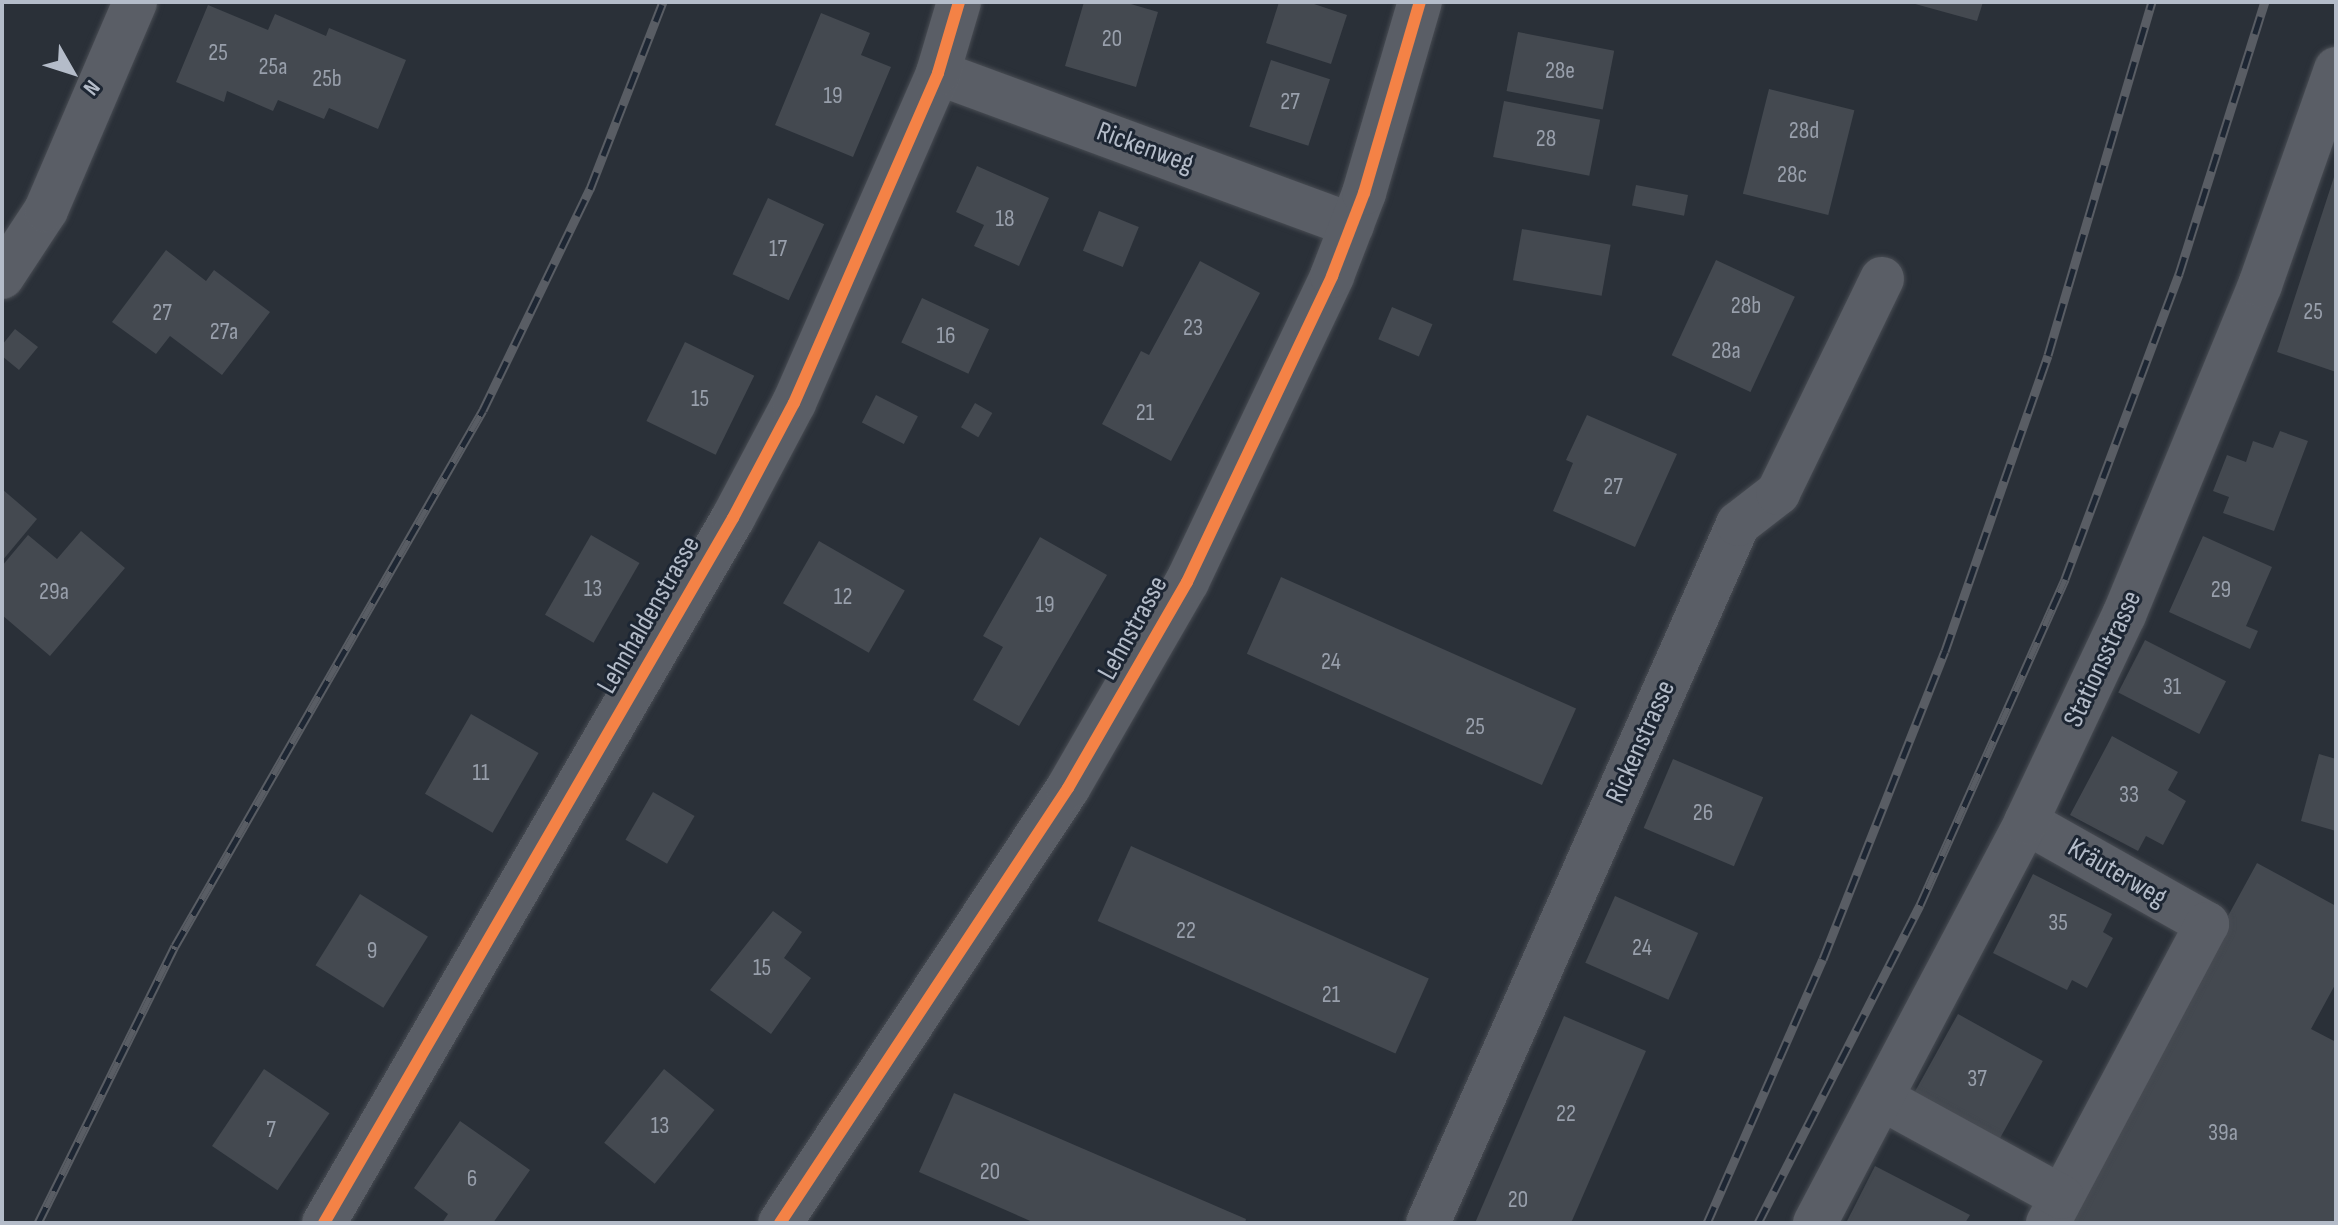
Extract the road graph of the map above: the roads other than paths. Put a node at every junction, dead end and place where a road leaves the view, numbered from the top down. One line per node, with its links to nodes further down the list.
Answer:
1 (135, 2): 7 (street)
2 (959, 2): 5 (street, Lehnhaldenstrasse)
3 (1420, 2): 6 (street, Lehnstrasse)
4 (2336, 69): 9 (street, Stationsstrasse)
5 (938, 73): 6 (street, Rickenweg); 12 (street, Lehnhaldenstrasse)
6 (1352, 225): 13 (street, Lehnstrasse)
7 (2, 277)
8 (1882, 279): 14 (street, Rickenstrasse)
9 (2026, 822): 10 (street, Stationsstrasse); 11 (street, Kräuterweg)
10 (1881, 1098): 11 (street); 15 (street, Stationsstrasse)
11 (2055, 1210)
12 (324, 1223)
13 (780, 1223)
14 (1428, 1223)
15 (1815, 1223)

